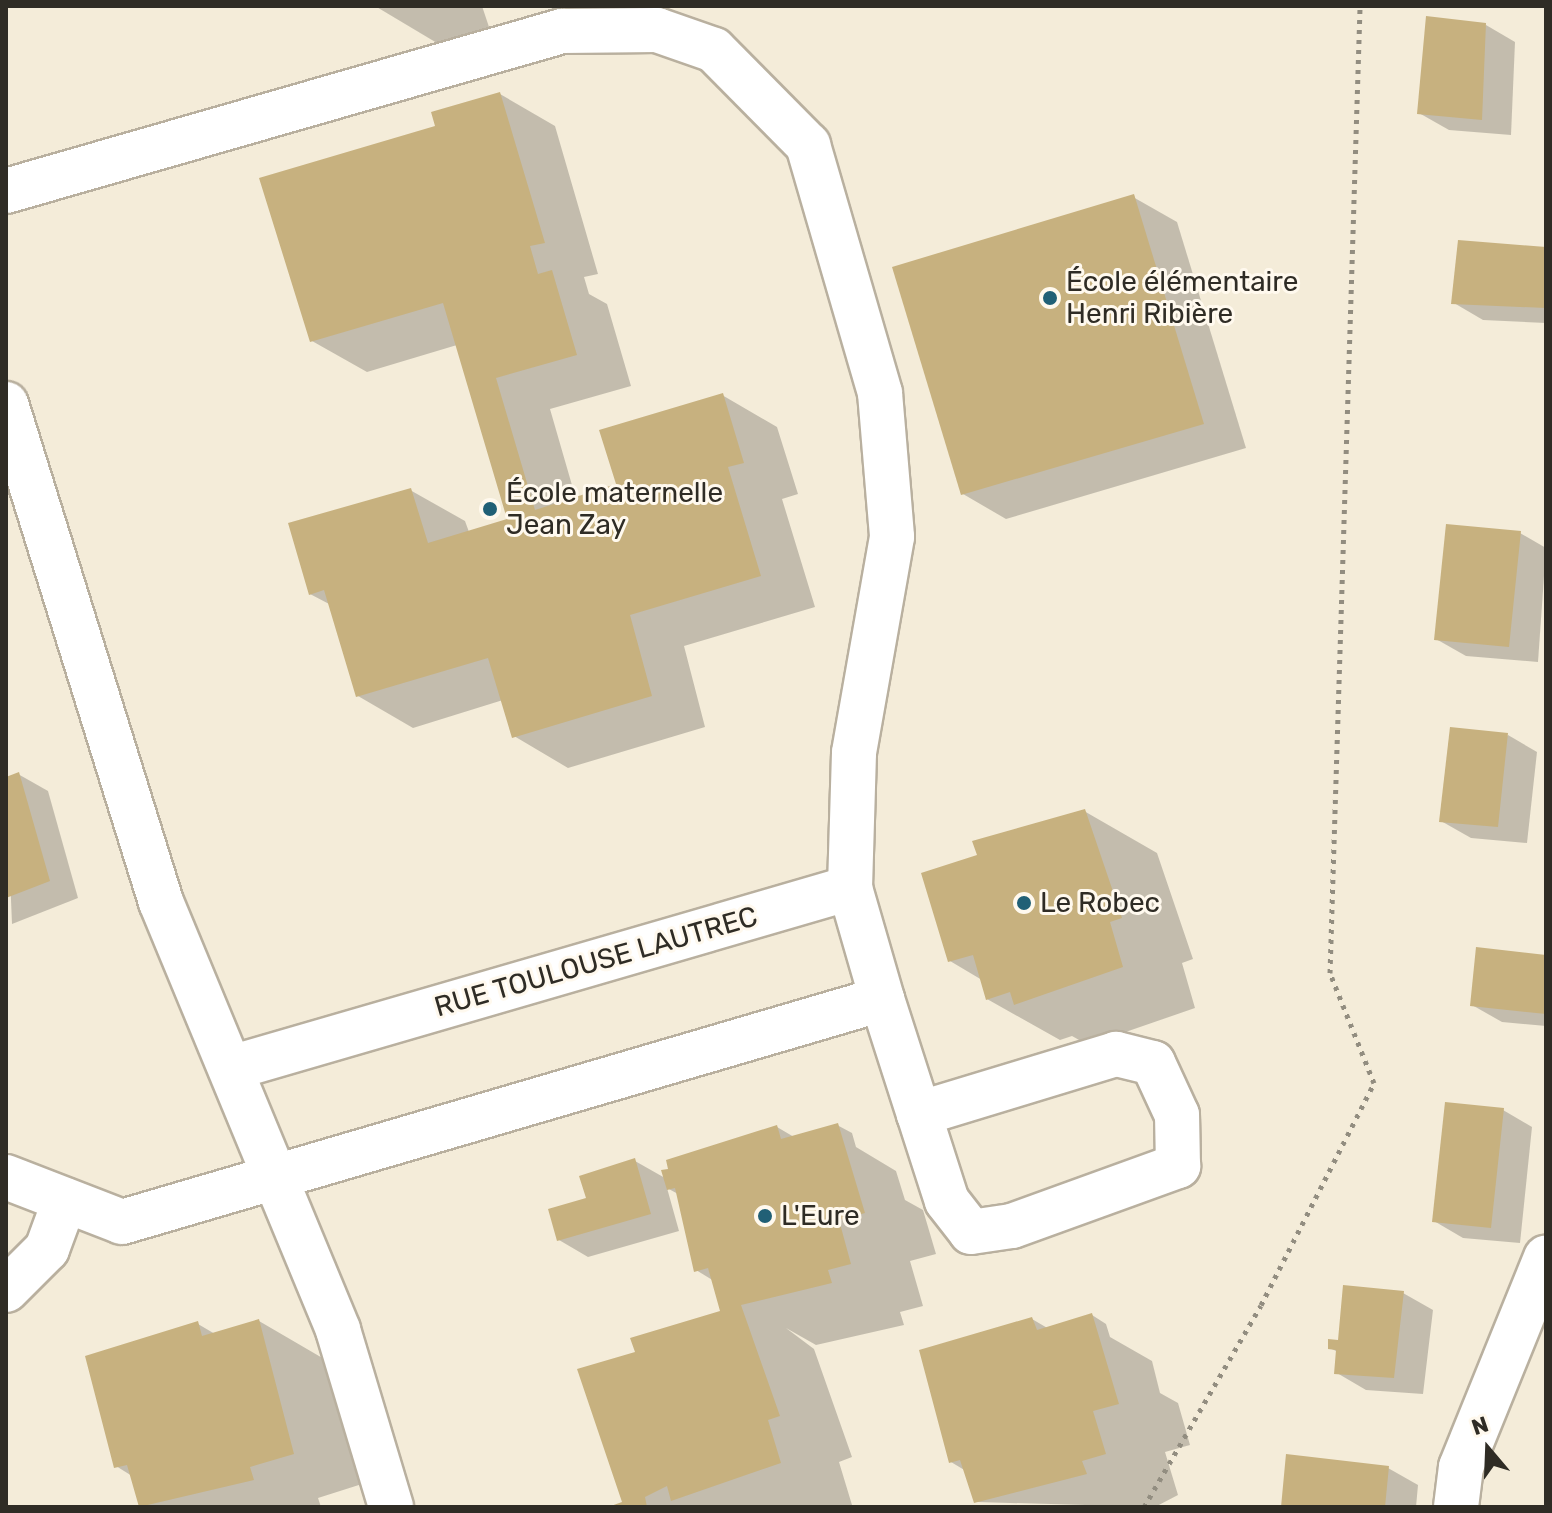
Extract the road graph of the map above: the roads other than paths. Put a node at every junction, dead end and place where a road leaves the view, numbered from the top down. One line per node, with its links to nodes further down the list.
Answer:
1 (6, 191): 3 (street)
2 (6, 404): 5 (street)
3 (850, 888): 4 (street); 5 (street, RUE TOULOUSE LAUTREC)
4 (882, 999): 6 (street); 7 (street)
5 (231, 1068): 7 (street)
6 (919, 1114): 6 (street)
7 (276, 1175): 9 (street); 12 (street)
8 (6, 1177): 9 (street)
9 (65, 1200): 11 (street)
10 (1546, 1258): 13 (street)
11 (6, 1290)
12 (391, 1507)
13 (1456, 1507)

